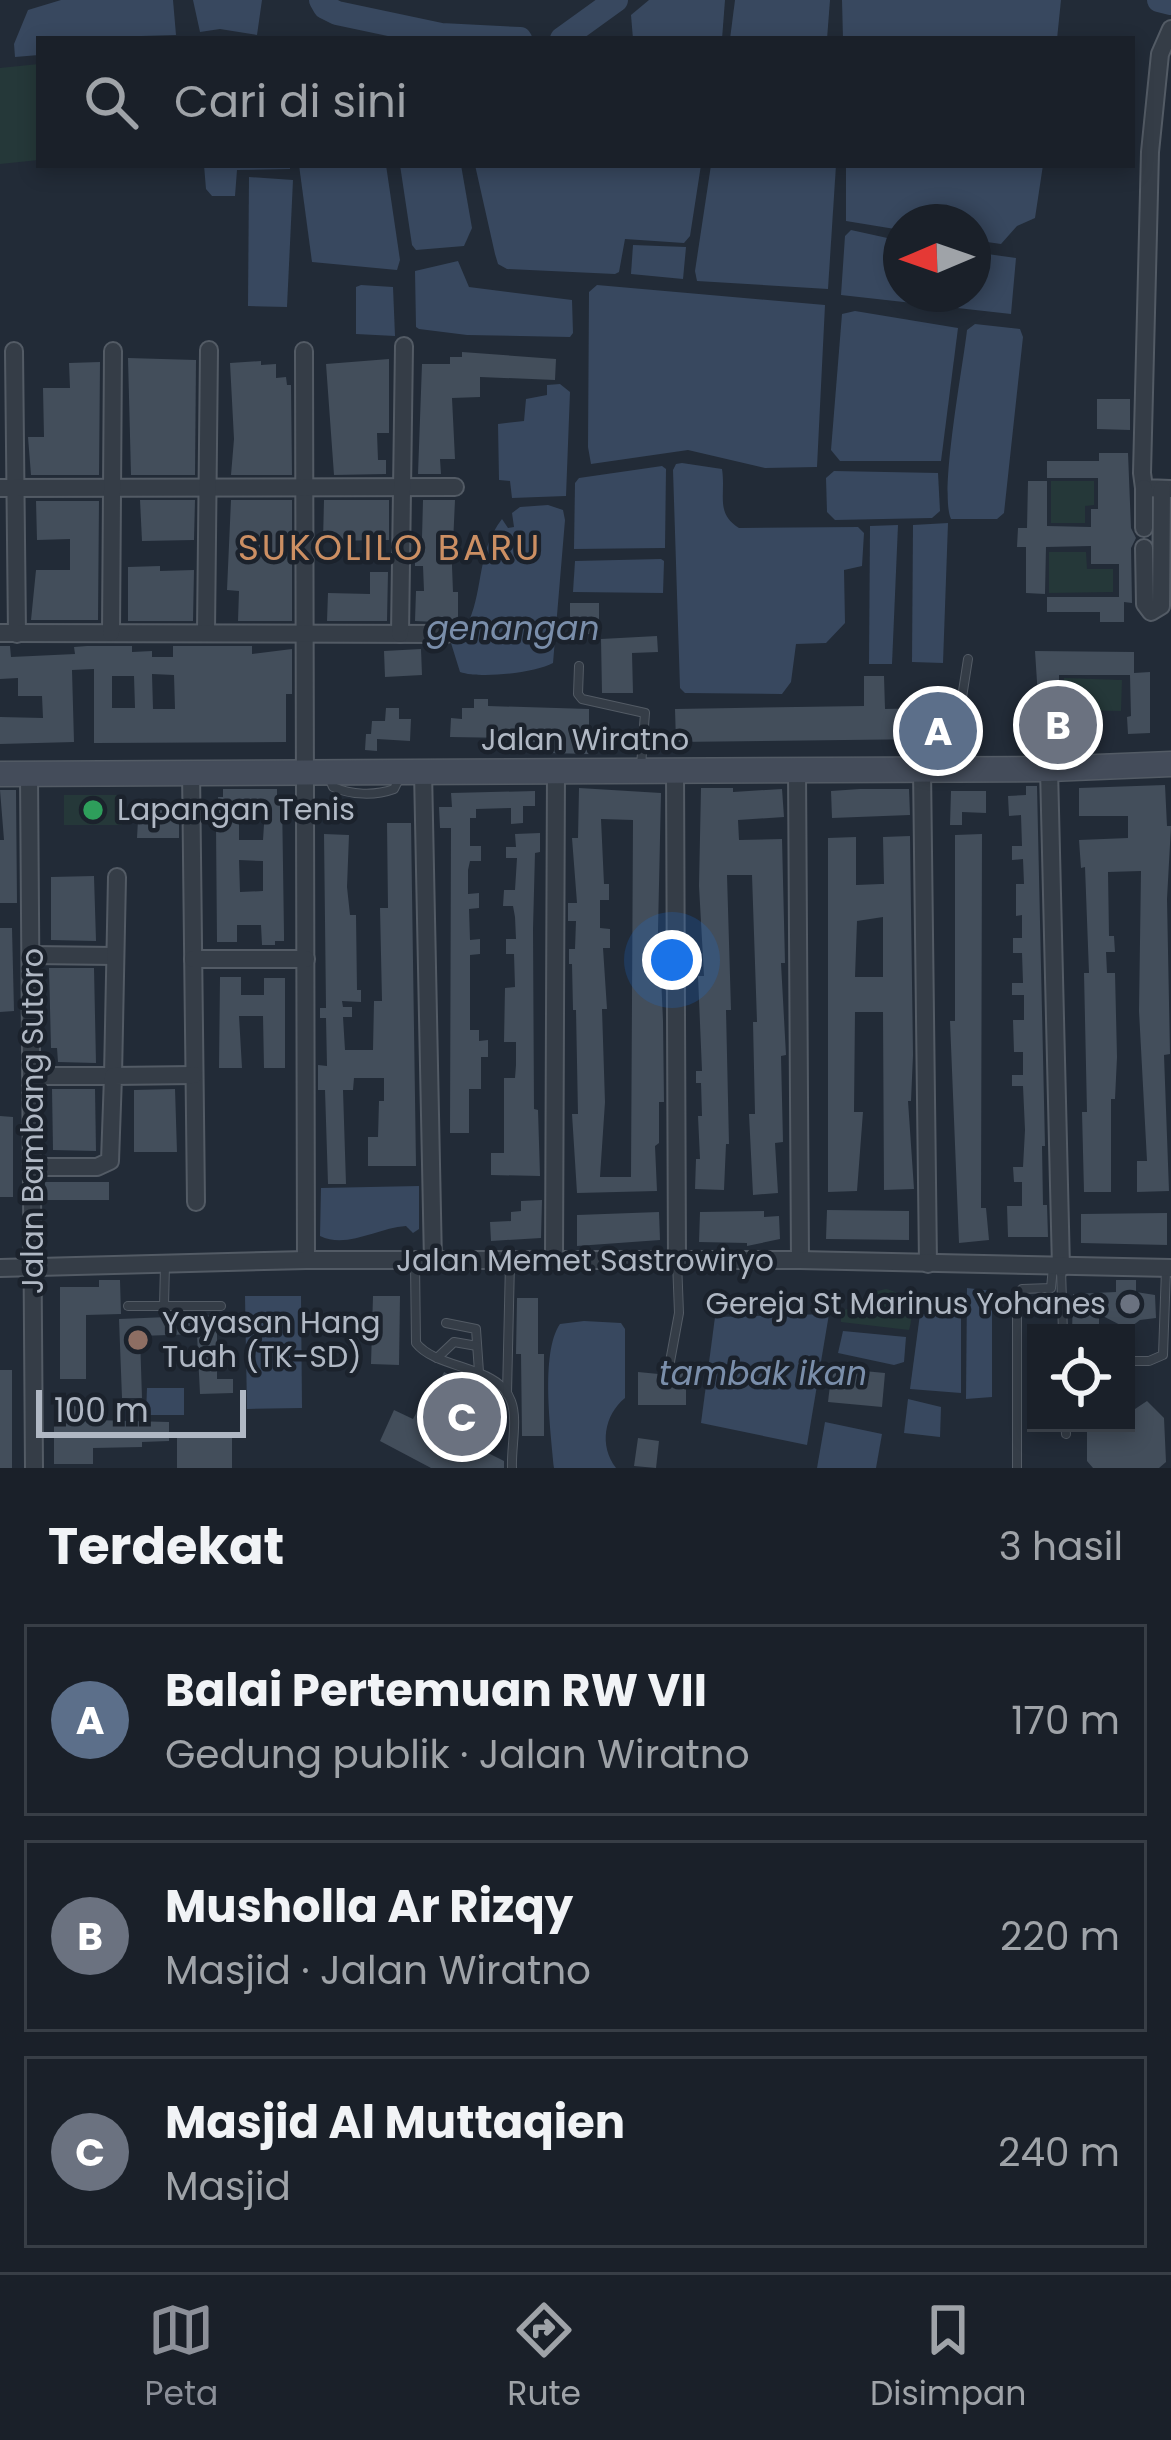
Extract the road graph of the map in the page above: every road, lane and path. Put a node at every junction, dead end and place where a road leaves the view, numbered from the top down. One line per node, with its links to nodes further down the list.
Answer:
1 (1171, 29): 12 (street)
2 (404, 346): 11 (street)
3 (209, 350): 7 (street)
4 (304, 350): 10 (street)
5 (14, 351): 9 (street)
6 (113, 351): 13 (street)
7 (206, 487): 10 (street); 13 (street); 16 (street)
8 (455, 487): 11 (street)
9 (8, 488): 13 (street); 17 (street)
10 (302, 488): 11 (street); 21 (street)
11 (402, 488): 19 (street)
12 (1159, 489): 14 (street); 15 (street)
13 (113, 490): 18 (street)
14 (1144, 528)
15 (1144, 548)
16 (206, 632): 18 (street); 21 (street)
17 (9, 634): 18 (street)
18 (111, 634)
19 (400, 634): 20 (street); 21 (street)
20 (447, 634)
21 (307, 635): 34 (street)
22 (968, 659): 29 (lane)
23 (579, 666): 25 (lane)
24 (1171, 764): 30 (main road, Jalan Wiratno)
25 (641, 768): 26 (main road, Jalan Wiratno); 27 (main road, Jalan Wiratno)
26 (556, 769): 33 (main road, Jalan Wiratno); 48 (street)
27 (675, 769): 32 (main road, Jalan Wiratno); 51 (street)
28 (922, 769): 29 (main road, Jalan Wiratno); 32 (main road, Jalan Wiratno); 54 (street)
29 (951, 769): 30 (main road, Jalan Wiratno)
30 (1049, 769): 58 (street)
31 (191, 770): 34 (main road, Jalan Wiratno); 36 (main road, Jalan Wiratno); 40 (street)
32 (797, 770): 49 (street)
33 (413, 771): 34 (main road, Jalan Wiratno); 52 (street)
34 (316, 773): 41 (street)
35 (0, 774): 36 (main road, Jalan Wiratno)
36 (29, 774): 38 (street, Jalan Bambang Sutoro)
37 (117, 877): 39 (street)
38 (32, 955): 39 (street); 43 (street, Jalan Bambang Sutoro)
39 (115, 956): 44 (street)
40 (193, 958): 41 (street); 42 (street)
41 (306, 959): 47 (street)
42 (194, 1075): 44 (street); 46 (street)
43 (34, 1076): 44 (street); 45 (street, Jalan Bambang Sutoro)
44 (113, 1076): 45 (street)
45 (34, 1168): 57 (street, Jalan Bambang Sutoro)
46 (196, 1202)
47 (306, 1260): 52 (street, Jalan Memet Sastrowiryo); 53 (street, Jalan Memet Sastrowiryo)
48 (554, 1260): 50 (street, Jalan Memet Sastrowiryo); 51 (street, Jalan Memet Sastrowiryo)
49 (800, 1260): 51 (street, Jalan Memet Sastrowiryo); 54 (street, Jalan Memet Sastrowiryo)
50 (510, 1261): 52 (street, Jalan Memet Sastrowiryo); 71 (lane)
51 (677, 1261): 69 (lane)
52 (424, 1262): 67 (lane)
53 (165, 1264): 57 (street, Jalan Memet Sastrowiryo); 62 (lane)
54 (928, 1264): 55 (street, Jalan Memet Sastrowiryo)
55 (1021, 1267): 58 (street, Jalan Memet Sastrowiryo); 60 (lane)
56 (0, 1268): 57 (street, Jalan Memet Sastrowiryo)
57 (35, 1268): 72 (street, Jalan Bambang Sutoro)
58 (1057, 1268): 59 (street, Jalan Memet Sastrowiryo); 60 (lane); 65 (lane)
59 (1168, 1268): 68 (lane)
60 (1022, 1289): 74 (lane)
61 (128, 1306): 62 (lane)
62 (164, 1306): 63 (lane)
63 (221, 1306)
64 (446, 1323): 66 (lane)
65 (1062, 1324)
66 (477, 1346): 67 (lane); 70 (lane)
67 (437, 1358): 70 (lane)
68 (1135, 1360)
69 (669, 1367)
70 (479, 1372): 71 (lane)
71 (507, 1394): 73 (lane)
72 (34, 1468)
73 (512, 1468)
74 (1017, 1468)

